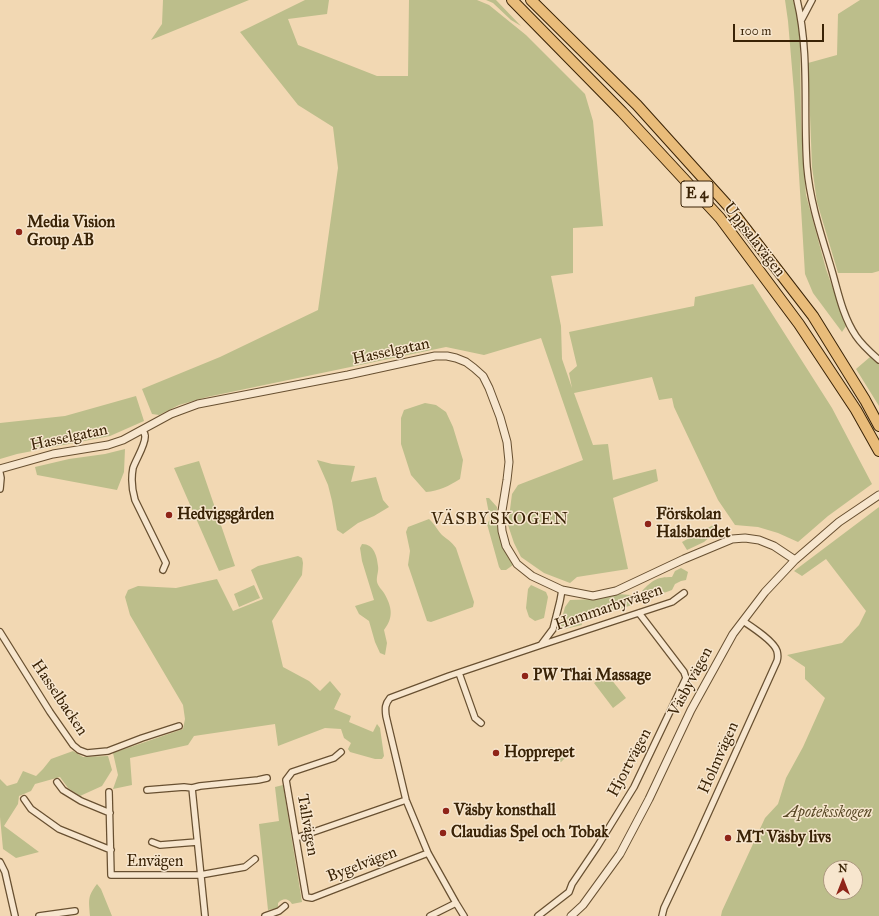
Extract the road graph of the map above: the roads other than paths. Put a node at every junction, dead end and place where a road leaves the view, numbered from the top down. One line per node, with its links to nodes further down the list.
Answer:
1 (512, 0): 9 (highway, Uppsalavägen / E 4)
2 (531, 0): 7 (highway, Uppsalavägen / E 4)
3 (797, 0): 5 (street)
4 (812, 0): 5 (street)
5 (802, 19): 6 (street)
6 (879, 360)
7 (879, 426)
8 (142, 430): 10 (street, Hasselgatan); 15 (street); 16 (street, Hasselgatan)
9 (879, 451)
10 (0, 469)
11 (0, 473): 12 (street)
12 (0, 489)
13 (879, 495): 14 (street, Väsbyvägen)
14 (795, 560): 16 (street, Hasselgatan); 19 (street, Väsbyvägen)
15 (163, 570)
16 (562, 590): 21 (street, Hammarbyvägen)
17 (684, 593): 18 (street, Hammarbyvägen)
18 (639, 613): 21 (street, Hammarbyvägen); 52 (street, Hjortvägen)
19 (743, 621): 53 (street, Väsbyvägen); 54 (street, Holmvägen)
20 (0, 632): 24 (street, Hasselbacken)
21 (541, 645): 22 (street, Hammarbyvägen)
22 (459, 673): 23 (street); 32 (street, Hammarbyvägen)
23 (481, 723)
24 (179, 726)
25 (341, 752): 34 (street, Tallvägen)
26 (267, 778): 28 (street)
27 (57, 782): 33 (street)
28 (192, 788): 29 (street); 36 (street)
29 (146, 790)
30 (109, 792): 33 (street, Envägen)
31 (24, 800): 37 (street, Envägen)
32 (406, 800): 34 (street); 38 (street, Hammarbyvägen)
33 (110, 813): 37 (street, Envägen)
34 (296, 838): 42 (street, Tallvägen)
35 (152, 842): 36 (street)
36 (197, 842): 41 (street)
37 (111, 850): 41 (street, Envägen)
38 (428, 853): 42 (street, Bygelvägen); 43 (street, Hammarbyvägen)
39 (255, 859): 41 (street)
40 (0, 862): 46 (street)
41 (200, 875): 48 (street)
42 (306, 898)
43 (456, 904): 50 (street); 51 (street, Hammarbyvägen)
44 (285, 906): 49 (street)
45 (75, 911): 47 (street)
46 (15, 916)
47 (39, 916)
48 (204, 916)
49 (265, 916)
50 (430, 916)
51 (464, 916)
52 (538, 916)
53 (571, 916)
54 (662, 916)

